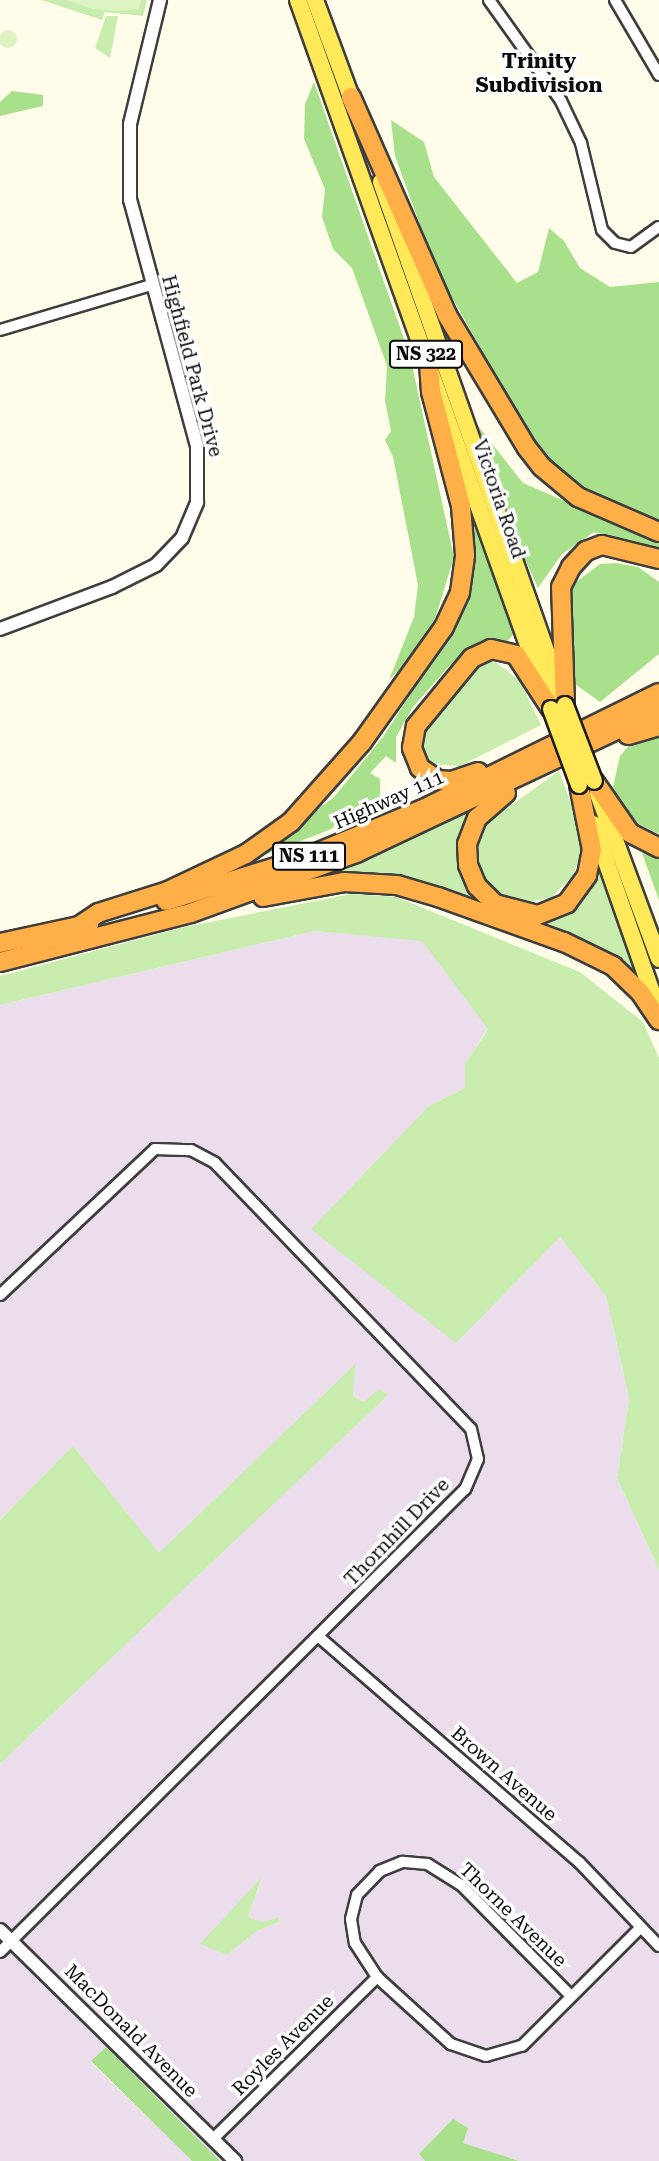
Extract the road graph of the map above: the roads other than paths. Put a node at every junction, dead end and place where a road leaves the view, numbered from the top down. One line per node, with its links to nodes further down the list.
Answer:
1 (160, 0): 9 (street, Highfield Park Drive)
2 (298, 0): 11 (main road, Victoria Road / NS 322)
3 (315, 0): 7 (main road, Victoria Road / NS 322)
4 (489, 0): 8 (street)
5 (615, 0): 6 (street)
6 (659, 75)
7 (351, 97): 12 (highway); 17 (main road, Victoria Road / NS 322)
8 (659, 227)
9 (151, 285): 10 (street); 14 (street, Highfield Park Drive)
10 (0, 330)
11 (429, 360): 17 (main road, Victoria Road / NS 322); 27 (highway)
12 (659, 532)
13 (659, 558): 17 (highway)
14 (0, 629)
15 (659, 681): 19 (highway)
16 (659, 693): 19 (highway, Highway 111 / NS 111)
17 (558, 707): 22 (highway); 24 (main road, Victoria Road / NS 322, bridge)
18 (659, 710): 21 (highway, Highway 111 / NS 111)
19 (593, 726): 22 (highway, Highway 111 / NS 111)
20 (659, 726): 21 (highway)
21 (575, 751): 23 (highway, Highway 111 / NS 111)
22 (528, 758): 27 (highway, Highway 111 / NS 111)
23 (548, 764): 24 (highway); 26 (highway, Highway 111 / NS 111)
24 (586, 783): 25 (highway); 29 (main road, Victoria Road / NS 322); 31 (main road, Victoria Road / NS 322)
25 (659, 848)
26 (191, 913): 30 (highway, Highway 111 / NS 111); 32 (highway)
27 (79, 926): 28 (highway, Highway 111 / NS 111)
28 (0, 943)
29 (659, 960)
30 (0, 962)
31 (659, 1012)
32 (659, 1020)
33 (0, 1294): 34 (street, Thornhill Drive)
34 (319, 1637): 35 (street, Brown Avenue); 37 (street, Thornhill Drive)
35 (640, 1928): 38 (street, Brown Avenue); 41 (street, Thorne Avenue)
36 (0, 1930): 37 (street, MacDonald Avenue)
37 (11, 1940): 39 (street, Thornhill Drive); 42 (street, MacDonald Avenue)
38 (659, 1946)
39 (0, 1952)
40 (377, 1977): 41 (street, Thorne Avenue); 41 (street, Thorne Avenue); 42 (street, Royles Avenue)
41 (570, 1995)
42 (213, 2139): 43 (street, MacDonald Avenue)
43 (235, 2161)

